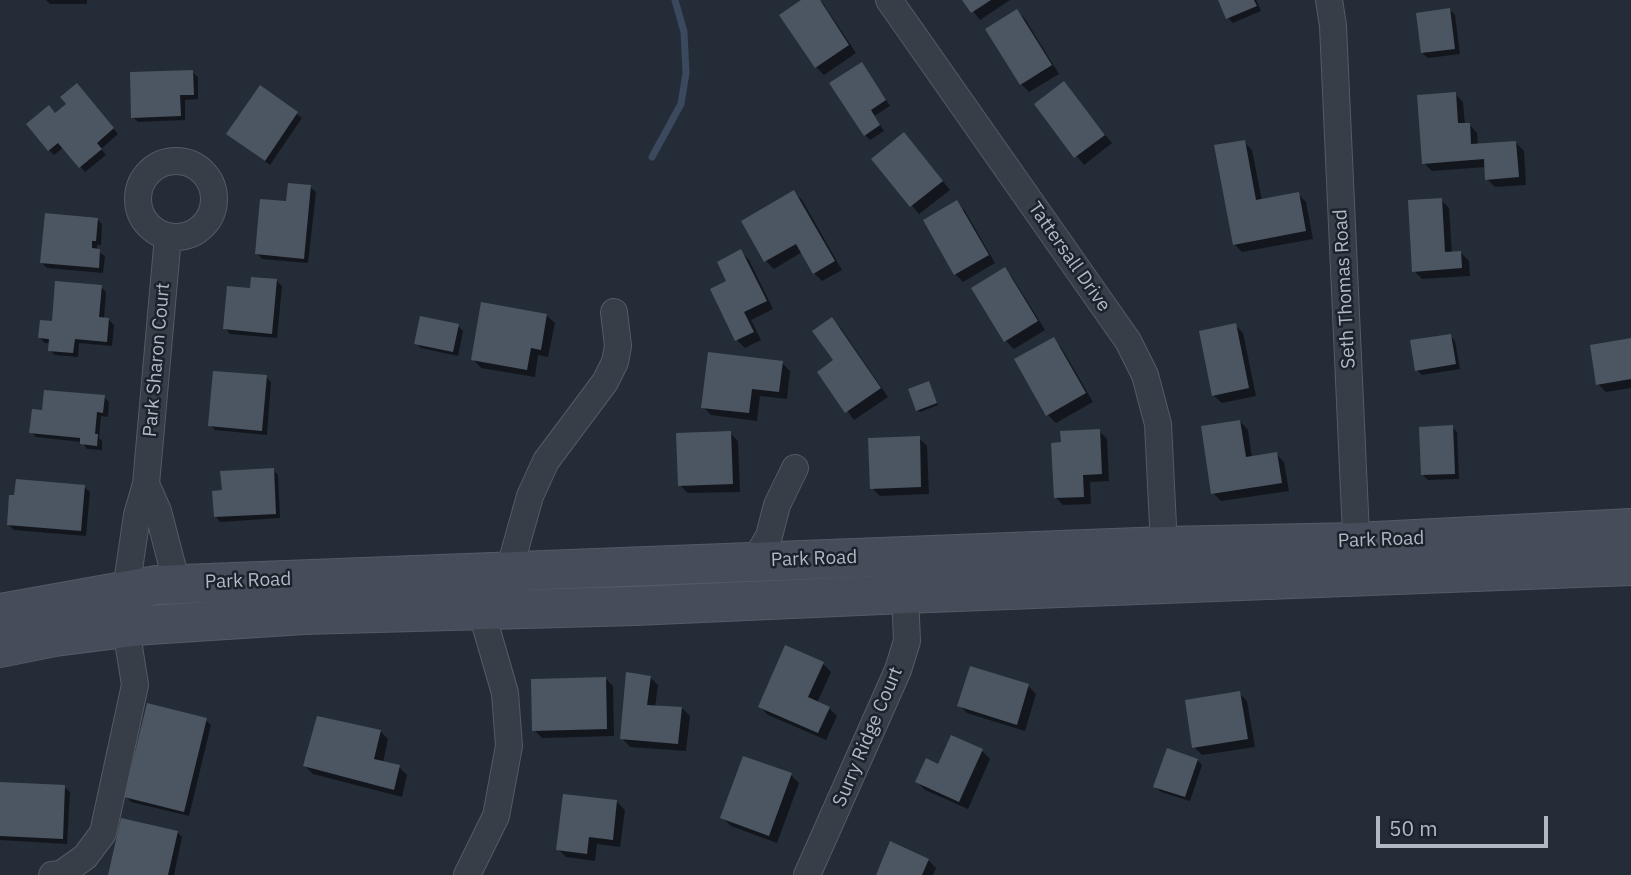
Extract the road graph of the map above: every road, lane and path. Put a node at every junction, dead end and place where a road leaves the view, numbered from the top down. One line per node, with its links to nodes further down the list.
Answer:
1 (889, 0): 8 (street, Tattersall Drive)
2 (1329, 0): 9 (street, Seth Thomas Road)
3 (168, 236): 6 (street, Park Sharon Court)
4 (614, 312): 12 (street)
5 (795, 468): 10 (street)
6 (146, 484): 13 (street, Park Sharon Court); 14 (street, Park Sharon Court)
7 (1631, 528): 9 (main road, Park Road)
8 (1164, 546): 9 (main road, Park Road); 10 (main road, Park Road)
9 (1357, 560): 11 (main road, Park Road); 15 (main road, Park Road)
10 (754, 562): 12 (main road, Park Road)
11 (1631, 566)
12 (509, 571): 13 (main road, Park Road)
13 (177, 584): 14 (main road, Park Road)
14 (127, 590): 17 (main road, Park Road)
15 (905, 594): 16 (main road, Park Road); 22 (street, Surry Ridge Court)
16 (481, 610): 18 (main road, Park Road); 21 (street)
17 (0, 613)
18 (126, 628): 19 (main road, Park Road); 20 (street)
19 (0, 648)
20 (52, 875)
21 (467, 875)
22 (807, 875)

